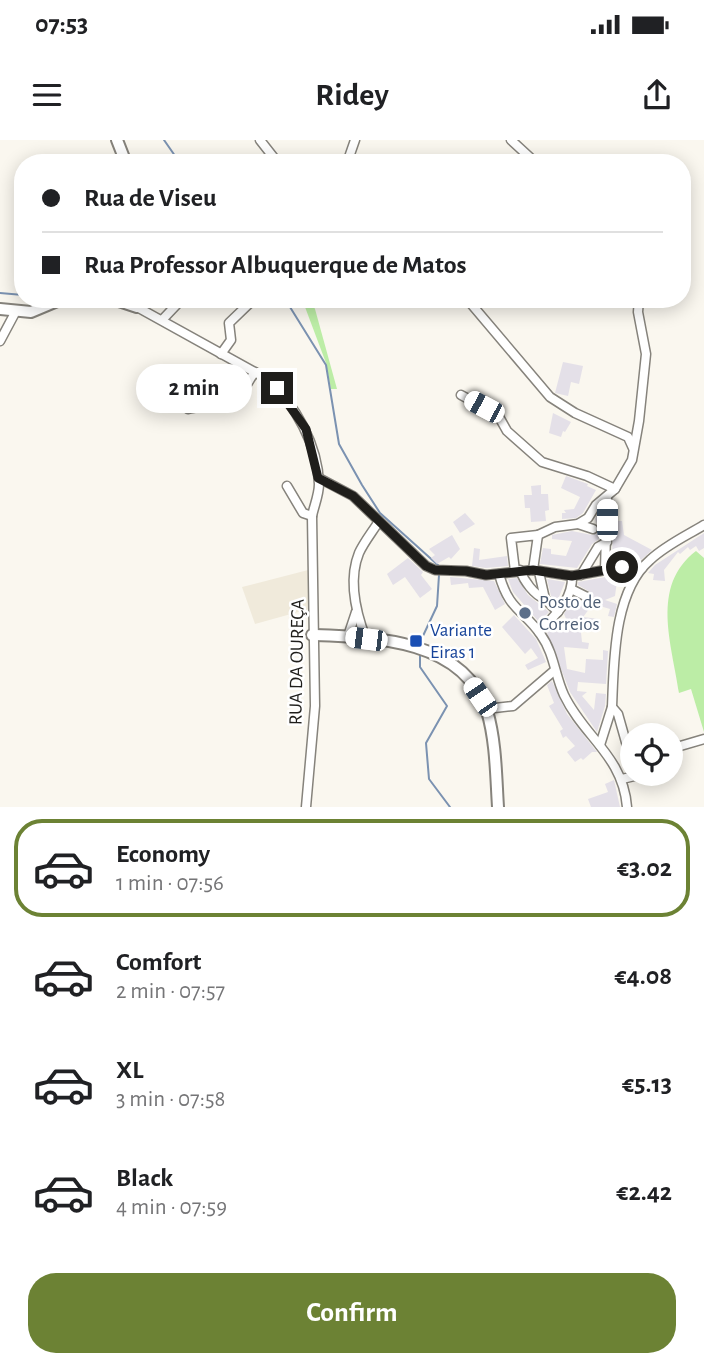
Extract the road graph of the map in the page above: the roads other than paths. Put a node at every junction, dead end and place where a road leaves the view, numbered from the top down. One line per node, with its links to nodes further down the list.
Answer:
1 (260, 140): 3 (street)
2 (511, 140): 4 (street)
3 (271, 154)
4 (526, 154)
5 (41, 308): 12 (street)
6 (145, 308): 13 (street, RUA DA OUREÇA)
7 (173, 308): 13 (street)
8 (245, 308): 15 (street)
9 (475, 308): 19 (street)
10 (638, 308): 19 (street)
11 (0, 309): 12 (street)
12 (16, 311): 14 (street)
13 (163, 319): 15 (street, RUA DA OUREÇA)
14 (0, 341)
15 (221, 354): 16 (street, RUA DA OUREÇA)
16 (255, 372): 18 (street); 20 (street, RUA DA OUREÇA)
17 (461, 395): 23 (street)
18 (188, 409)
19 (634, 448): 23 (street)
20 (318, 478): 22 (street, RUA DA OUREÇA); 24 (street)
21 (287, 486): 26 (street)
22 (319, 488): 24 (street); 26 (street, RUA DA OUREÇA)
23 (615, 489): 25 (street)
24 (338, 490): 27 (street)
25 (607, 499): 28 (street); 32 (street)
26 (312, 516): 45 (street, RUA DA OUREÇA)
27 (379, 521): 37 (street); 42 (street)
28 (578, 524): 30 (street); 31 (street)
29 (704, 525): 33 (street)
30 (593, 529)
31 (538, 535): 35 (street); 36 (street)
32 (607, 542): 34 (street); 38 (street)
33 (642, 568): 34 (street); 49 (street)
34 (605, 570): 38 (street)
35 (518, 571): 36 (street); 37 (street); 41 (street)
36 (536, 571): 38 (street); 41 (street)
37 (499, 574): 44 (street)
38 (577, 575): 39 (street)
39 (573, 590): 40 (street); 43 (street)
40 (587, 597)
41 (545, 599): 43 (street)
42 (356, 612): 46 (street); 47 (street)
43 (558, 612): 44 (street)
44 (539, 632): 48 (street)
45 (312, 635): 46 (street); 59 (street, RUA DA OUREÇA)
46 (348, 636): 47 (street)
47 (366, 639): 50 (street)
48 (555, 670): 50 (street); 53 (street)
49 (612, 707): 51 (street); 53 (street)
50 (486, 709): 60 (street)
51 (621, 723)
52 (704, 739): 54 (street)
53 (600, 745): 56 (street)
54 (683, 745)
55 (620, 763): 56 (street)
56 (615, 764): 57 (street)
57 (620, 775)
58 (623, 786): 61 (street)
59 (306, 807)
60 (499, 807)
61 (627, 807)

